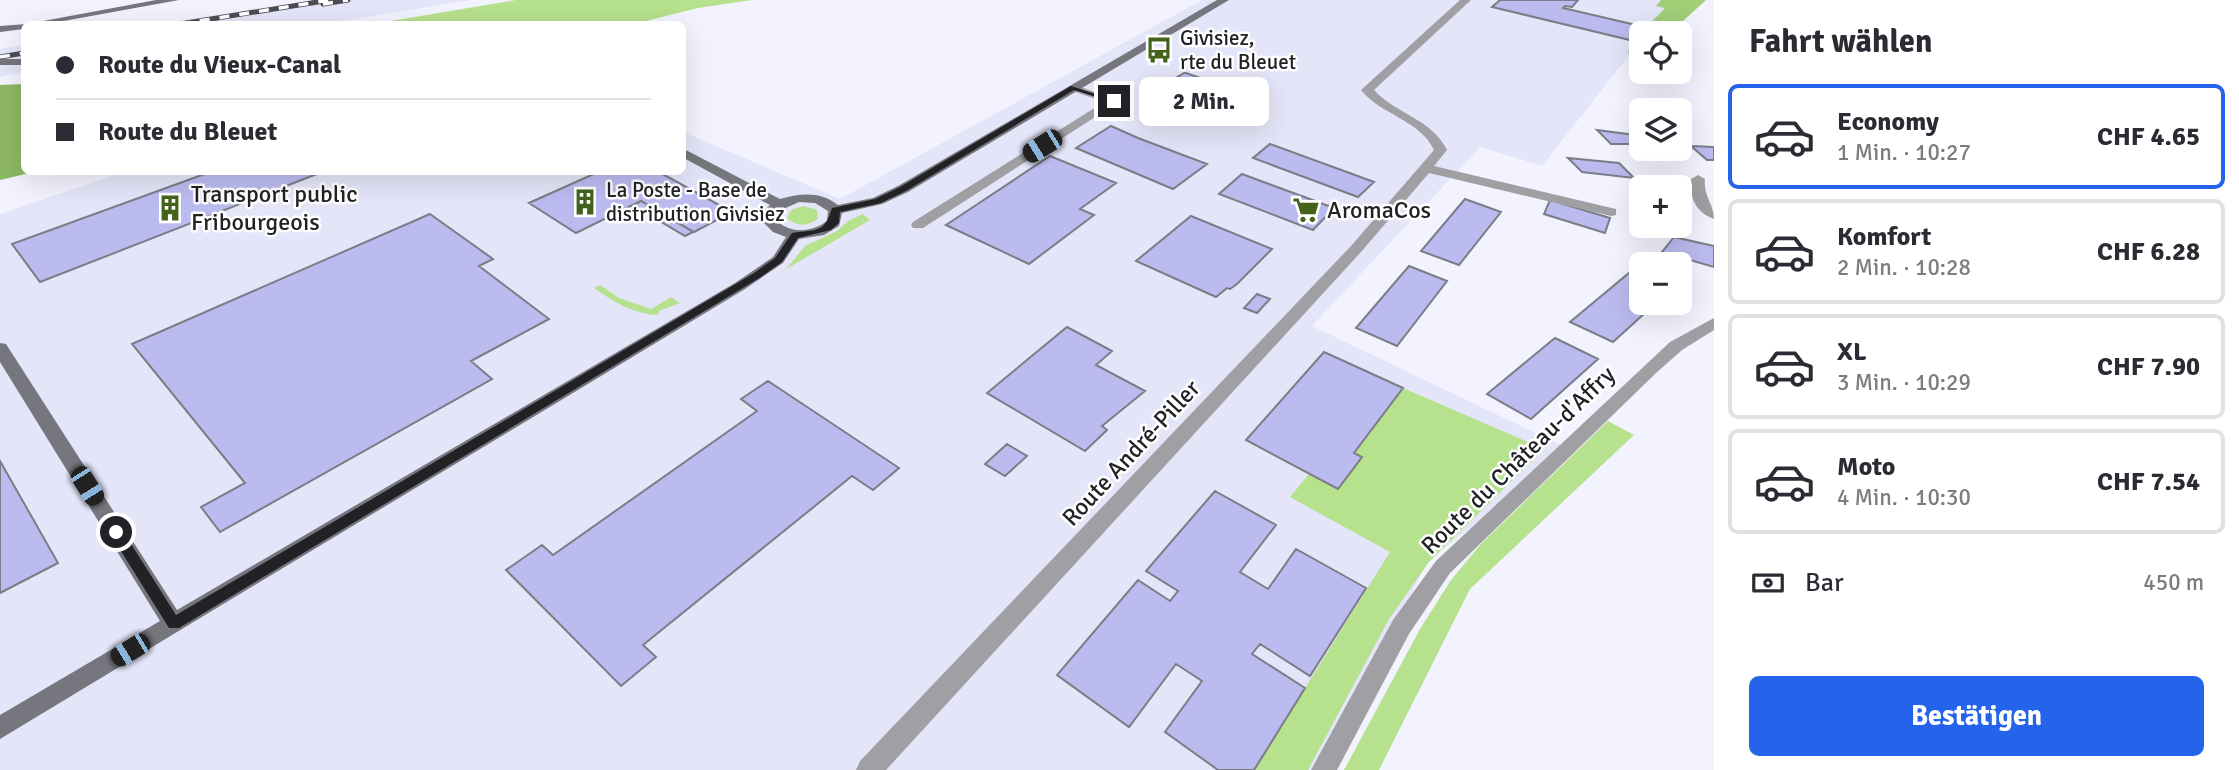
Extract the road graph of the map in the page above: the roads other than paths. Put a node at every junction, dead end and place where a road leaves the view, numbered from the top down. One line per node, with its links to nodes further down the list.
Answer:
1 (174, 0): 4 (street)
2 (1224, 0): 9 (street)
3 (1466, 0): 11 (street, Route André-Piller)
4 (50, 21)
5 (21, 26): 6 (street)
6 (0, 29)
7 (0, 62): 8 (street)
8 (21, 62)
9 (1073, 88): 14 (street); 17 (street)
10 (686, 154): 13 (street)
11 (1426, 168): 15 (street); 23 (street, Route André-Piller)
12 (1698, 179): 16 (street)
13 (779, 204): 14 (street); 18 (street)
14 (835, 210): 18 (street)
15 (1611, 212)
16 (1714, 215)
17 (918, 225)
18 (795, 235): 21 (street)
19 (1714, 323): 24 (street, Route du Château-d'Affry)
20 (0, 348): 21 (street)
21 (174, 624): 22 (street)
22 (0, 728)
23 (869, 770)
24 (1324, 770)

